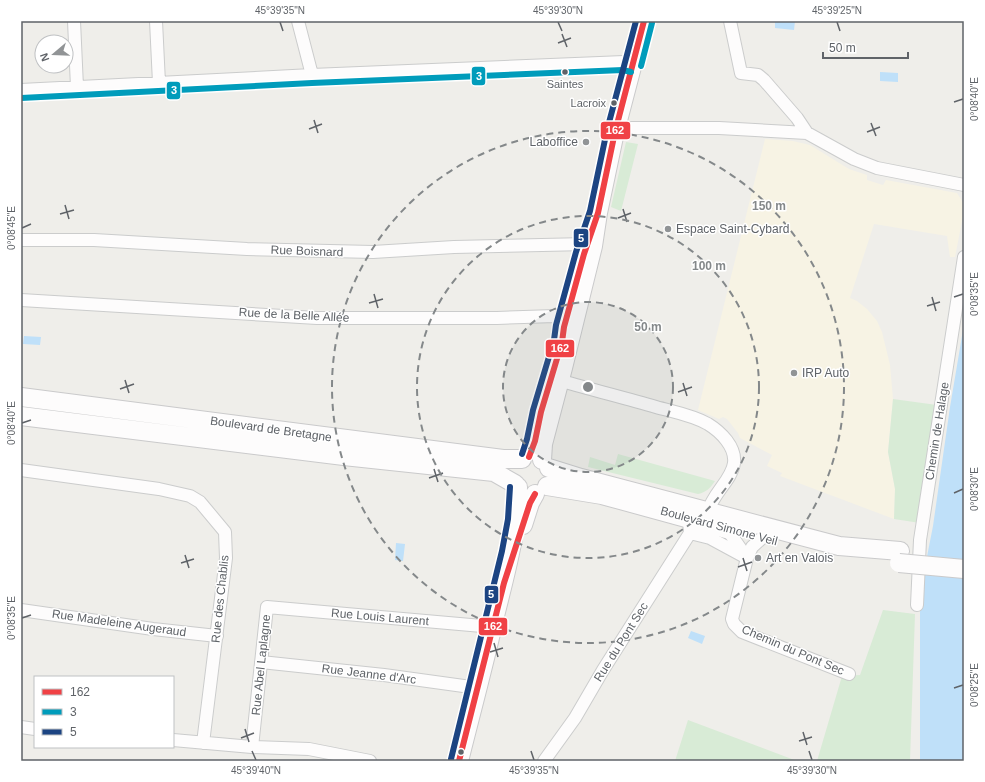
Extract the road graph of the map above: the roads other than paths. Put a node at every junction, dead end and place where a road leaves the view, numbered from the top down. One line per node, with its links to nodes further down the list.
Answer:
1 (74, 21): 9 (street)
2 (156, 21): 8 (street)
3 (298, 21): 7 (street)
4 (644, 21): 6 (main road)
5 (730, 21): 12 (street)
6 (633, 64): 7 (street); 11 (main road)
7 (312, 75): 8 (street)
8 (159, 82): 9 (street)
9 (77, 87): 10 (street)
10 (21, 90)
11 (617, 125): 12 (street); 15 (main road)
12 (807, 133): 13 (street)
13 (964, 185)
14 (21, 240): 15 (street, Rue Boisnard)
15 (590, 245): 18 (main road); 19 (main road)
16 (964, 257): 35 (street, Chemin de Halage)
17 (21, 300): 18 (street, Rue de la Belle Allée)
18 (567, 317): 19 (main road)
19 (557, 374): 22 (main road); 26 (street)
20 (21, 397): 22 (main road, Boulevard de Bretagne)
21 (21, 416): 24 (main road, Boulevard de Bretagne)
22 (535, 461): 24 (main road); 25 (main road); 26 (main road, Boulevard Simone Veil)
23 (21, 470): 39 (street, Rue des Chablis)
24 (516, 486): 25 (main road); 34 (main road)
25 (541, 490): 27 (main road, Boulevard Simone Veil); 34 (main road)
26 (708, 512): 31 (main road, Boulevard Simone Veil)
27 (689, 526): 28 (main road, Boulevard Simone Veil); 32 (street); 50 (street, Rue du Pont Sec)
28 (727, 529): 29 (main road, Boulevard Simone Veil); 32 (street)
29 (762, 538): 31 (main road, Boulevard Simone Veil); 32 (street, Chemin du Pont Sec)
30 (964, 556): 31 (main road, Boulevard Simone Veil)
31 (899, 557): 33 (main road, Boulevard Simone Veil, bridge)
32 (747, 558): 41 (street, Chemin du Pont Sec)
33 (964, 569)
34 (504, 583): 38 (main road)
35 (917, 605)
36 (266, 607): 38 (street, Rue Louis Laurent); 40 (street, Rue Abel Laplagne)
37 (21, 610): 39 (street, Rue Madeleine Augeraud)
38 (493, 629): 42 (main road)
39 (217, 636): 46 (street, Rue des Chablis)
40 (260, 662): 42 (street, Rue Jeanne d'Arc); 47 (street, Rue Abel Laplagne)
41 (849, 674)
42 (478, 688): 49 (main road)
43 (21, 727): 44 (street)
44 (34, 729)
45 (174, 740): 46 (street)
46 (203, 742): 47 (street)
47 (252, 747): 48 (street)
48 (370, 761)
49 (459, 761)
50 (544, 761)

